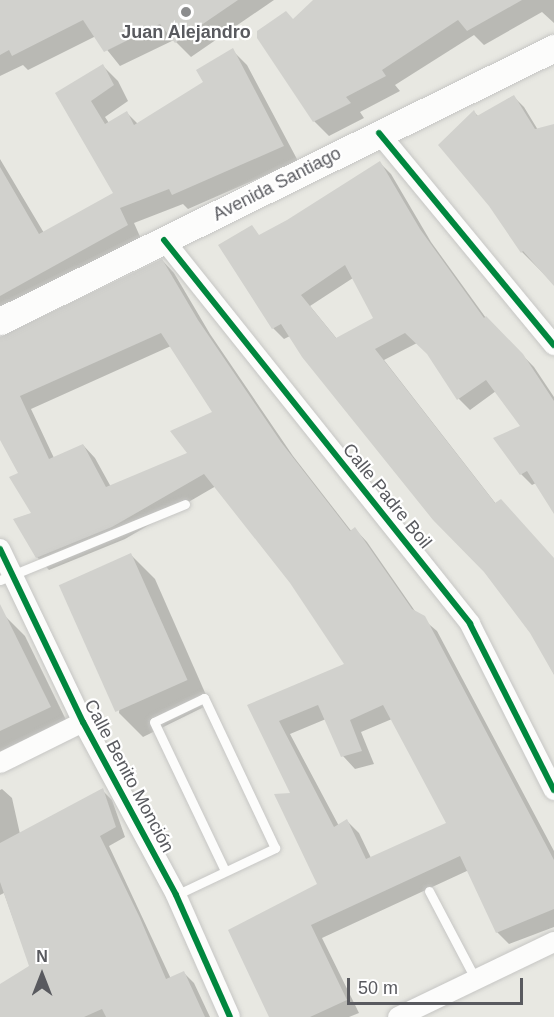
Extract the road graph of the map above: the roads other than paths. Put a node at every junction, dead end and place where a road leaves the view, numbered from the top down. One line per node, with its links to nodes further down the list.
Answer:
1 (554, 48): 2 (main road, Avenida Santiago)
2 (380, 133): 3 (main road, Avenida Santiago); 5 (street)
3 (164, 240): 4 (main road, Avenida Santiago); 11 (street, Calle Padre Boil)
4 (0, 321)
5 (554, 345)
6 (185, 504): 8 (lane)
7 (0, 549): 8 (street, Calle Benito Monción)
8 (6, 578): 9 (street, Calle Benito Monción)
9 (83, 722): 10 (street); 14 (street, Calle Benito Monción)
10 (0, 763)
11 (554, 790)
12 (225, 871): 12 (lane); 14 (lane)
13 (429, 891): 16 (lane)
14 (176, 895): 17 (street, Calle Benito Monción)
15 (554, 942): 16 (street)
16 (476, 980): 18 (street)
17 (230, 1017)
18 (398, 1017)

